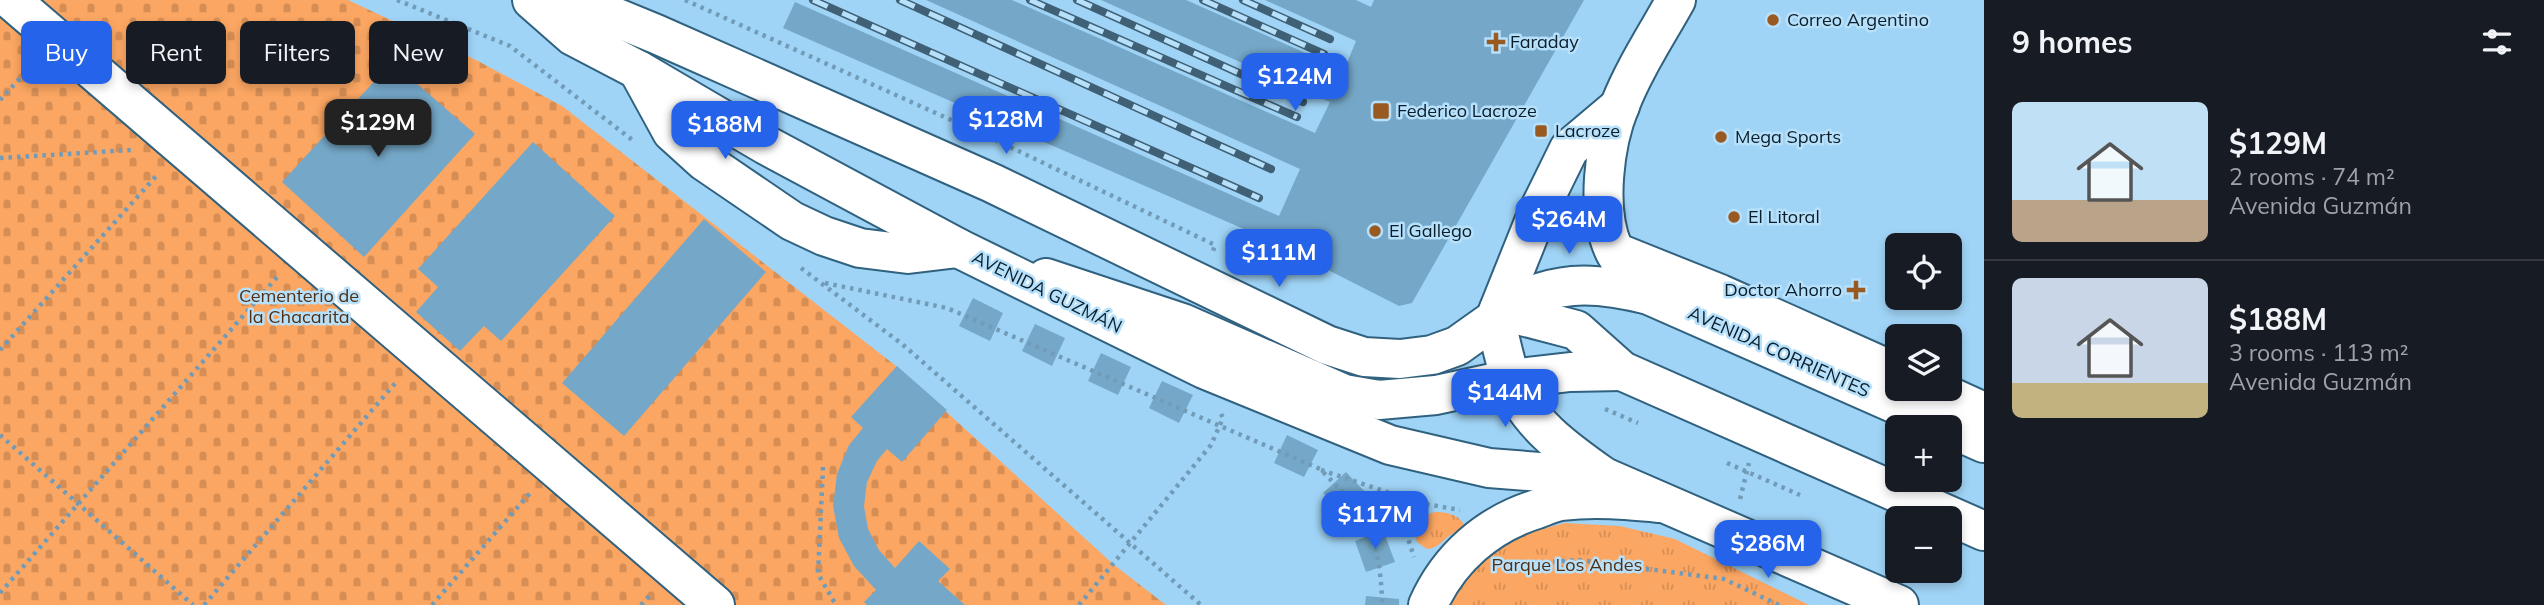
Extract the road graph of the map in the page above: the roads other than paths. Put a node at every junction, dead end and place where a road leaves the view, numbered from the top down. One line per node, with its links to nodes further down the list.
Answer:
1 (11, 0): 25 (main road)
2 (532, 0): 5 (main road, AVENIDA GUZMÁN)
3 (573, 0): 8 (main road)
4 (1676, 0): 6 (main road)
5 (638, 70): 7 (main road, AVENIDA GUZMÁN); 9 (main road)
6 (1620, 106): 10 (main road); 13 (main road)
7 (766, 145): 8 (main road); 9 (main road); 11 (main road, AVENIDA GUZMÁN)
8 (914, 148): 13 (main road)
9 (754, 195): 11 (main road)
10 (1611, 243): 12 (main road, AVENIDA CORRIENTES); 14 (main road, AVENIDA CORRIENTES)
11 (958, 248): 16 (main road); 22 (main road, AVENIDA GUZMÁN)
12 (1649, 295): 13 (main road, AVENIDA CORRIENTES); 19 (main road, AVENIDA CORRIENTES)
13 (1497, 315): 15 (main road); 16 (main road)
14 (1885, 368)
15 (1622, 371): 16 (main road); 24 (main road)
16 (1511, 379): 22 (main road)
17 (1960, 401): 18 (main road)
18 (1984, 412)
19 (1922, 415)
20 (1962, 433): 21 (main road, AVENIDA CORRIENTES)
21 (1984, 443)
22 (1605, 477): 23 (main road)
23 (1660, 503): 26 (main road); 27 (main road)
24 (1984, 531)
25 (715, 605)
26 (1428, 605)
27 (1899, 605)

